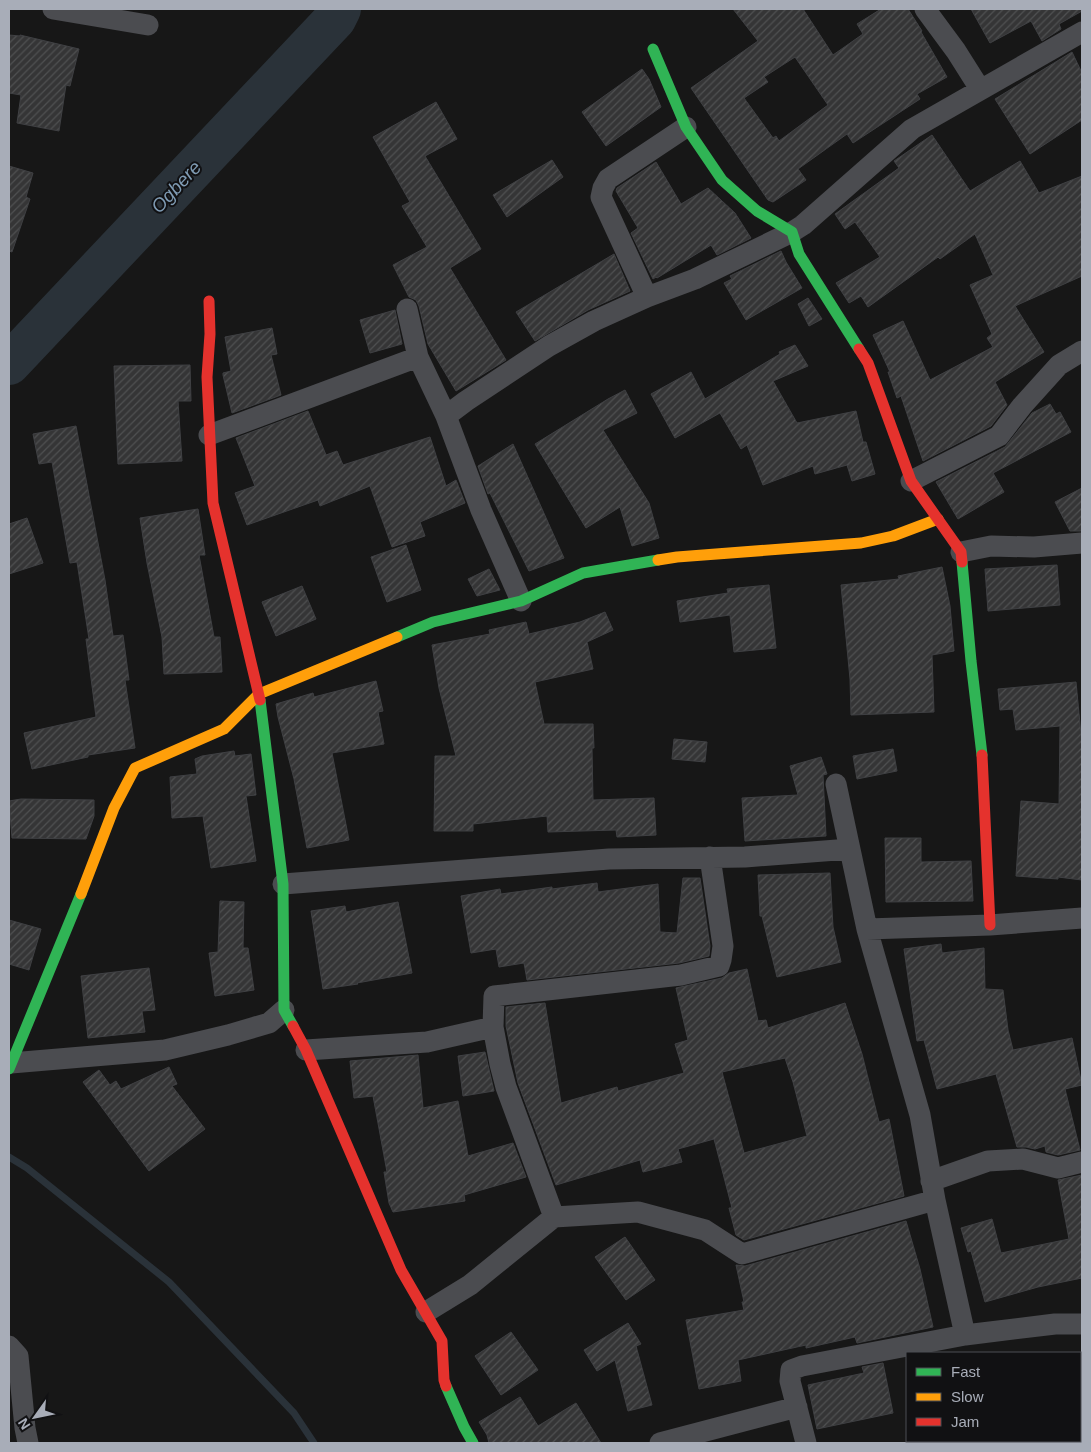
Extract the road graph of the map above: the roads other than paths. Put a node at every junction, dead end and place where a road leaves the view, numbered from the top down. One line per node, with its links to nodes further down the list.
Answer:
1 (53, 9): 3 (street)
2 (925, 9): 6 (street)
3 (148, 25)
4 (1082, 32): 6 (street)
5 (653, 49): 7 (street)
6 (980, 90): 8 (street)
7 (686, 127): 8 (street); 9 (street)
8 (792, 232): 9 (street); 16 (street)
9 (647, 296): 14 (street)
10 (209, 301): 15 (street)
11 (407, 309): 13 (street)
12 (1082, 351): 16 (street)
13 (418, 357): 14 (street); 15 (street)
14 (446, 416): 20 (street)
15 (208, 435): 21 (street)
16 (911, 481): 17 (street)
17 (938, 519): 19 (street); 20 (street)
18 (1082, 543): 19 (street)
19 (961, 552): 27 (street)
20 (521, 601): 21 (street)
21 (259, 694): 25 (street); 32 (street)
22 (836, 784): 23 (street)
23 (850, 849): 24 (street); 28 (street)
24 (710, 857): 25 (street); 30 (street)
25 (283, 884): 29 (street)
26 (1082, 918): 27 (street)
27 (990, 925): 28 (street)
28 (867, 929): 34 (street)
29 (284, 1010): 31 (street); 32 (street)
30 (493, 1027): 31 (street); 35 (street)
31 (306, 1050): 36 (street)
32 (10, 1066)
33 (1082, 1162): 34 (street)
34 (933, 1190): 35 (street); 38 (street)
35 (554, 1217): 36 (street)
36 (426, 1312): 42 (street)
37 (1082, 1324): 38 (street)
38 (965, 1335): 40 (street)
39 (9, 1346): 41 (street)
40 (796, 1407): 43 (street); 44 (street)
41 (28, 1443)
42 (473, 1443)
43 (660, 1443)
44 (806, 1443)

